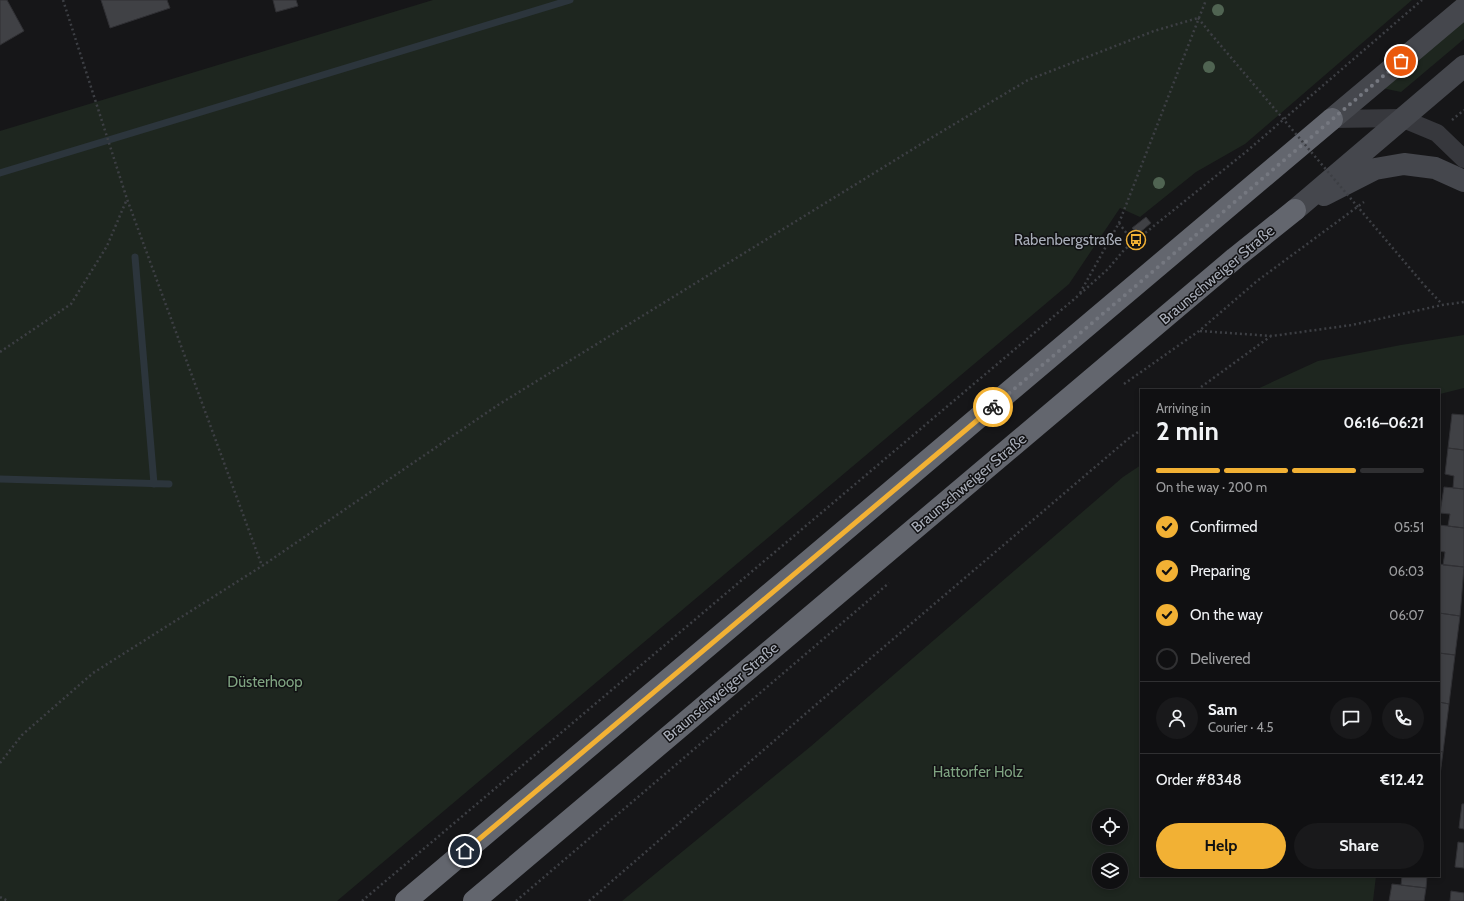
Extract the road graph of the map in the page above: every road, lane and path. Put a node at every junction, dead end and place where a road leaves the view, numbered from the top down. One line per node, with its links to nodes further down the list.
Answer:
1 (63, 0): 13 (path)
2 (1206, 0): 5 (path)
3 (1422, 0): 17 (path)
4 (1464, 8): 9 (main road)
5 (1198, 18): 16 (path); 20 (path, bridge); 27 (path)
6 (1464, 66): 8 (main road, Braunschweiger Straße)
7 (1464, 110): 10 (path)
8 (1401, 118): 9 (street); 10 (street); 15 (main road, Braunschweiger Straße)
9 (1332, 119): 33 (highway)
10 (1437, 133): 11 (street)
11 (1464, 160)
12 (1464, 181): 15 (main road)
13 (127, 199): 23 (path); 27 (path)
14 (1365, 202): 21 (path)
15 (1295, 210): 34 (highway, Braunschweiger Straße)
16 (1118, 223): 17 (path); 18 (path)
17 (1133, 242): 18 (path)
18 (1079, 295): 32 (path)
19 (1464, 302): 20 (path)
20 (1442, 305): 22 (path)
21 (1199, 331): 22 (path); 24 (path)
22 (1272, 336): 25 (path)
23 (0, 352)
24 (1124, 384)
25 (1198, 389)
26 (1140, 431): 36 (path)
27 (262, 566): 29 (path)
28 (895, 578): 35 (path)
29 (0, 763)
30 (0, 897): 31 (path)
31 (8, 901)
32 (362, 901)
33 (406, 901)
34 (474, 901)
35 (516, 901)
36 (588, 901)

